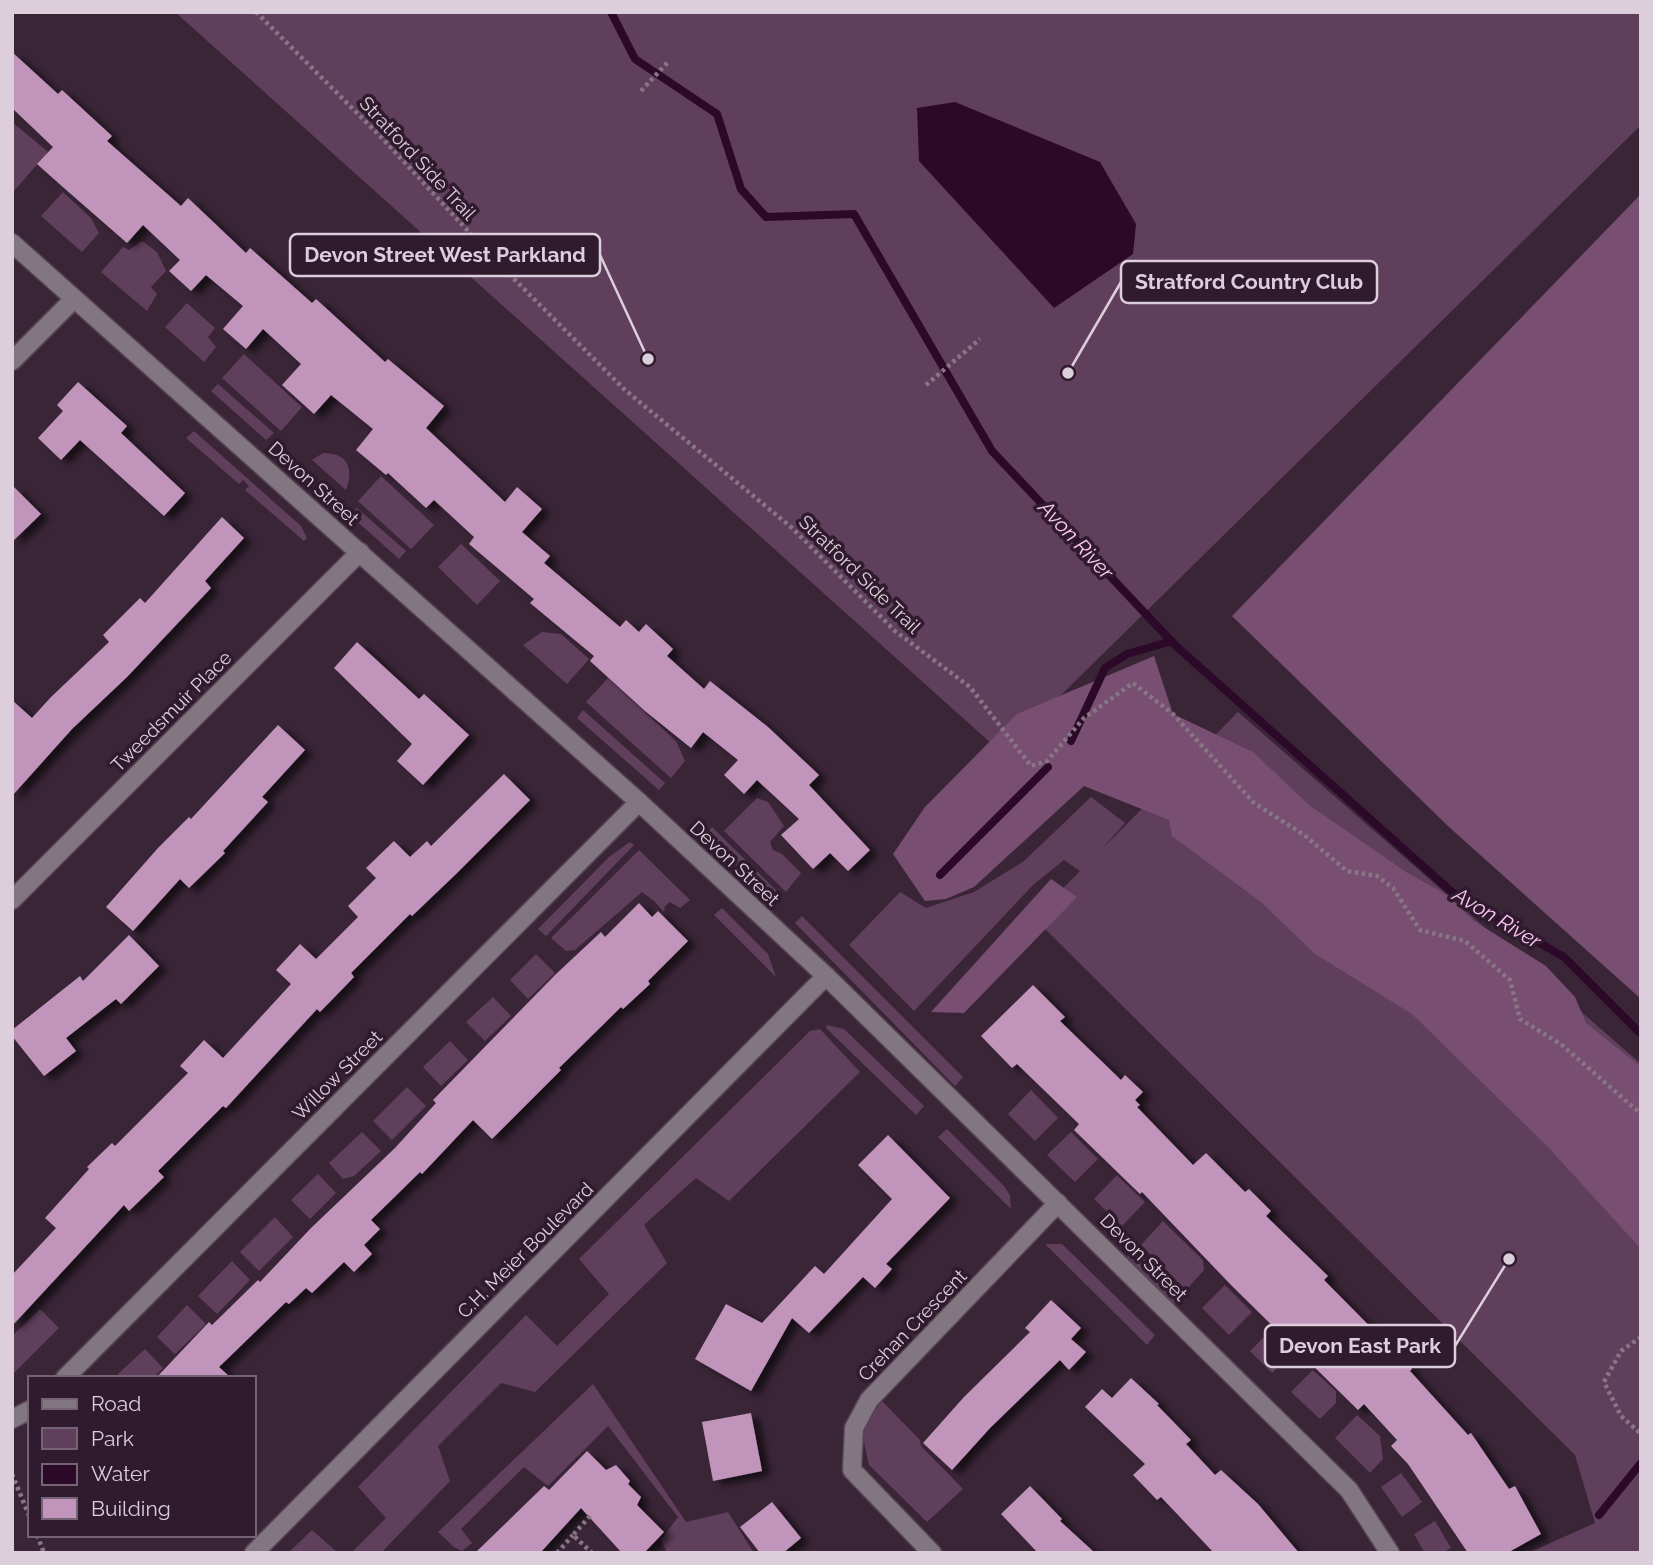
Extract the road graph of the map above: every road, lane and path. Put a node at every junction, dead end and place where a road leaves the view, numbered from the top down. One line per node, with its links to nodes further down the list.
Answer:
1 (256, 12): 13 (path, Stratford Side Trail)
2 (668, 62): 3 (path)
3 (641, 91)
4 (12, 243): 5 (street, Devon Street)
5 (74, 299): 7 (street); 9 (street, Devon Street)
6 (981, 339): 8 (path)
7 (12, 360)
8 (926, 385)
9 (360, 552): 10 (street, Devon Street); 11 (street, Tweedsmuir Place)
10 (639, 802): 12 (street, Devon Street); 16 (street, Willow Street)
11 (12, 900)
12 (826, 976): 14 (street, Devon Street); 24 (street, C.H. Meier Boulevard)
13 (1641, 1114)
14 (1058, 1203): 27 (street, Crehan Crescent); 28 (street, Devon Street)
15 (1641, 1336): 19 (path)
16 (67, 1376)
17 (28, 1411): 18 (street)
18 (12, 1419)
19 (1641, 1434)
20 (12, 1474): 21 (path)
21 (28, 1513)
22 (590, 1516): 23 (path)
23 (573, 1535): 25 (path); 26 (path)
24 (254, 1553)
25 (556, 1553)
26 (593, 1553)
27 (932, 1553)
28 (1390, 1553)

